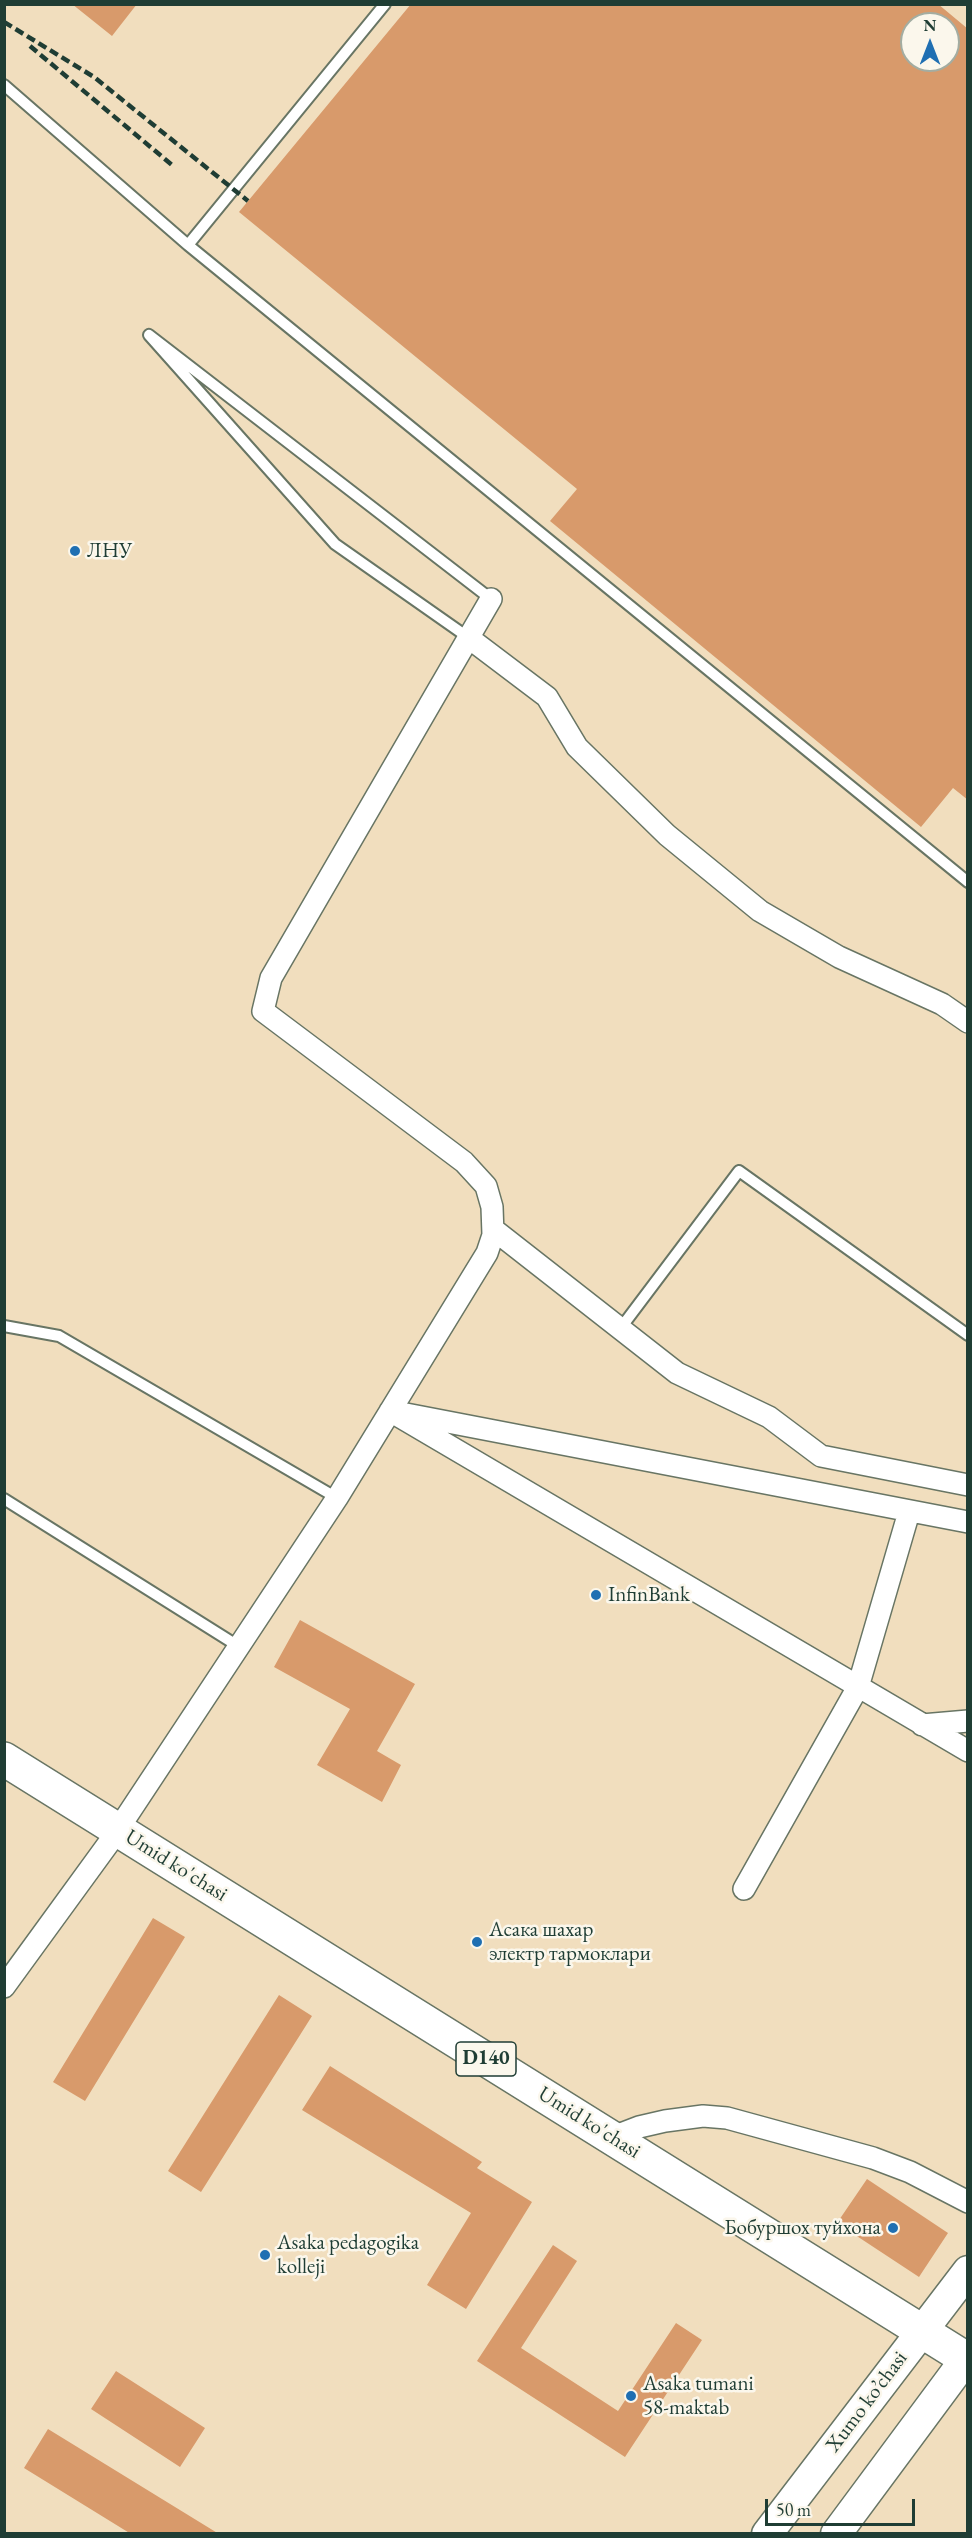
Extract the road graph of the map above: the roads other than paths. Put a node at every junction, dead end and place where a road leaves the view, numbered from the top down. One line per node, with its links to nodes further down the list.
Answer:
1 (385, 4): 3 (lane)
2 (4, 85): 3 (lane)
3 (188, 245): 6 (lane)
4 (491, 599): 5 (street); 5 (lane)
5 (469, 638): 7 (street); 8 (street)
6 (968, 882)
7 (968, 1022)
8 (493, 1229): 10 (street); 12 (street)
9 (4, 1326): 14 (lane)
10 (620, 1329): 11 (lane); 13 (street)
11 (968, 1335)
12 (390, 1411): 14 (street); 16 (street); 19 (street)
13 (968, 1485)
14 (337, 1498): 18 (street)
15 (4, 1499): 18 (lane)
16 (909, 1512): 17 (street); 19 (street)
17 (968, 1522)
18 (238, 1646): 24 (street)
19 (858, 1687): 21 (street); 25 (street)
20 (968, 1721): 21 (street)
21 (922, 1725): 22 (street)
22 (968, 1751)
23 (4, 1759): 24 (main road, Umid ko'chasi / D140)
24 (118, 1830): 26 (street, Umid ko'chasi); 27 (main road, Umid ko'chasi / D140)
25 (744, 1889)
26 (4, 1987)
27 (613, 2137): 28 (street); 30 (main road, Umid ko'chasi / D140)
28 (968, 2202)
29 (968, 2271): 30 (main road, Xumo ko’chasi)
30 (922, 2330): 31 (main road, Umid ko'chasi / D140); 32 (main road, Xumo ko’chasi)
31 (967, 2358): 33 (main road)
32 (767, 2534)
33 (836, 2534)

